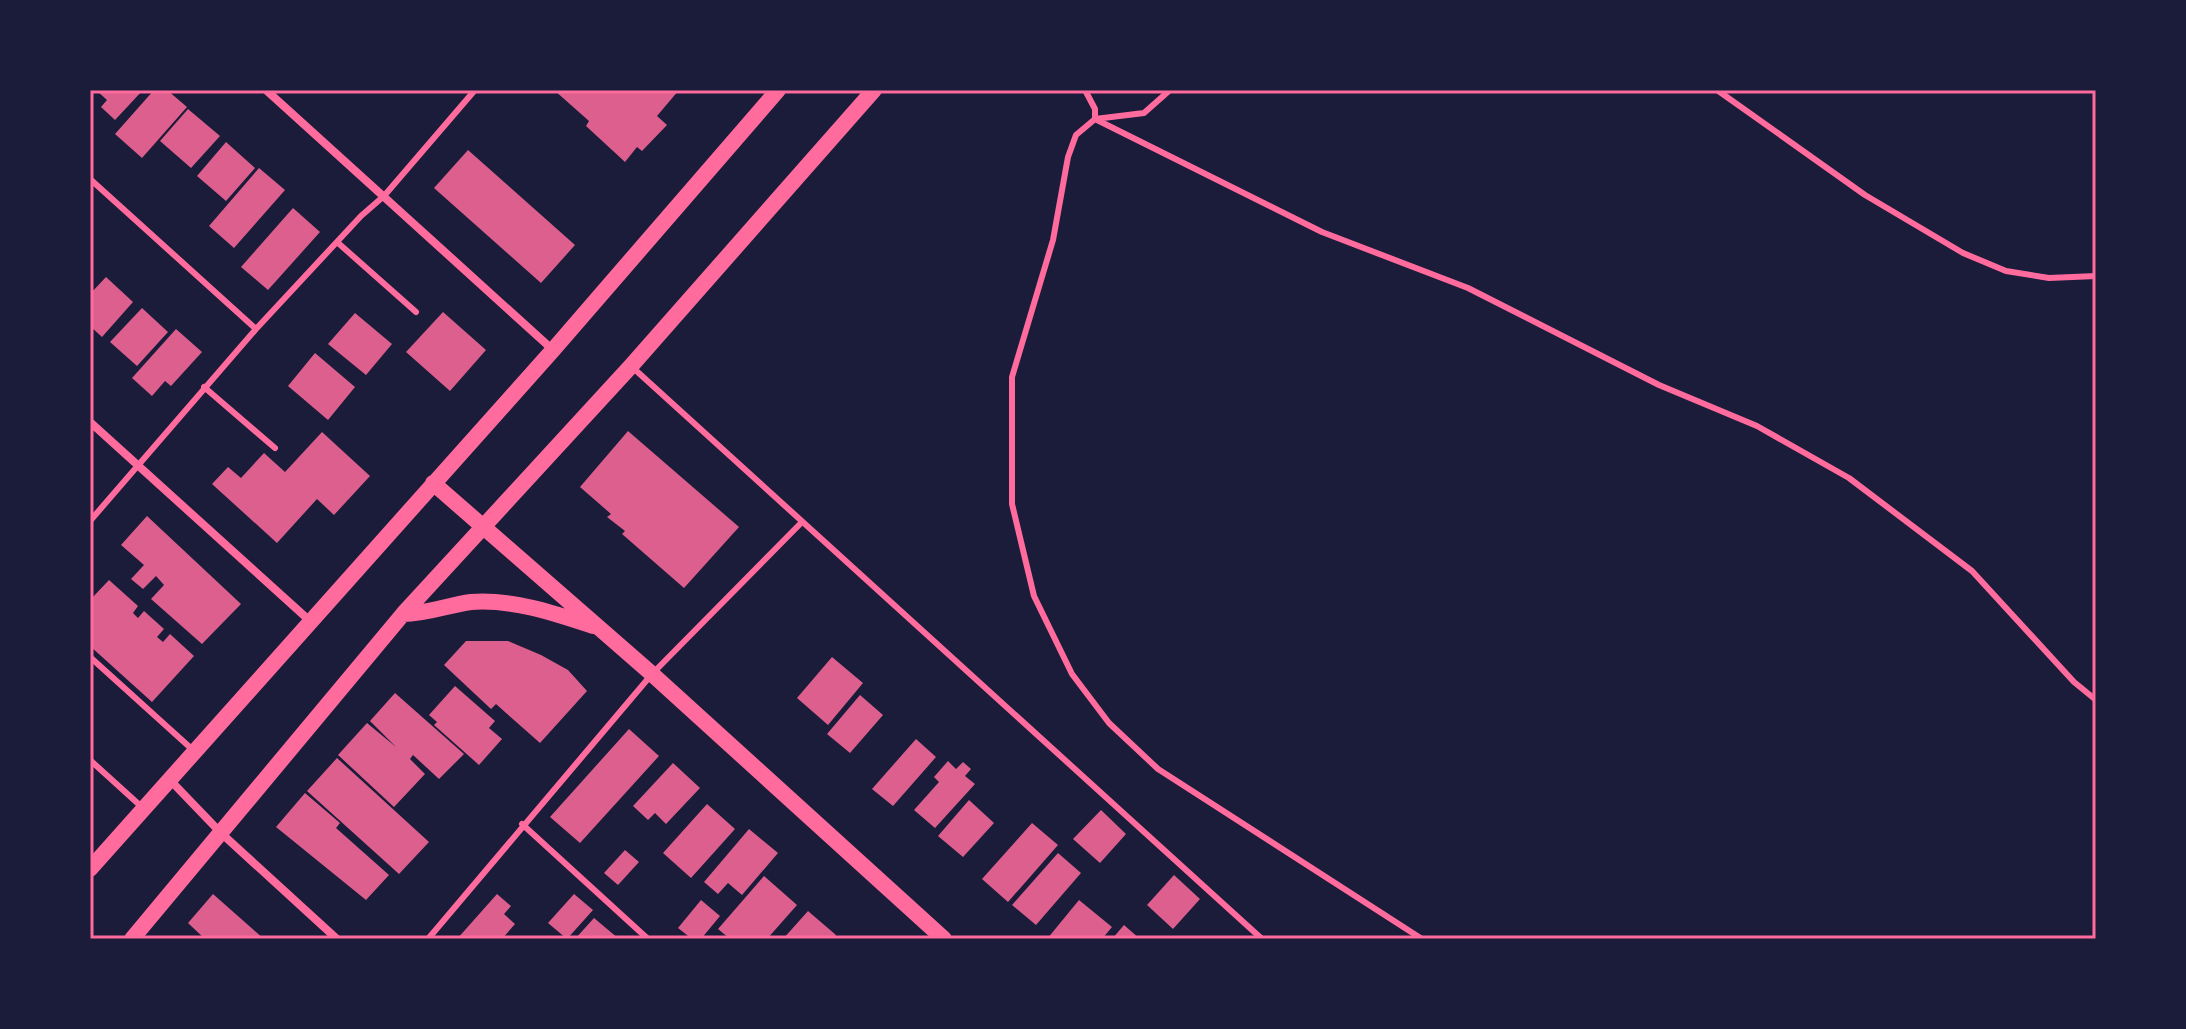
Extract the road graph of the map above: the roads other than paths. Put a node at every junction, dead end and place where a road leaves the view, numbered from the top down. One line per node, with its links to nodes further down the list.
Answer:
1 (266, 90): 10 (street)
2 (475, 90): 10 (lane)
3 (778, 90): 15 (main road)
4 (874, 90): 16 (main road)
5 (1085, 90): 8 (lane)
6 (1170, 90): 8 (lane)
7 (1717, 90): 12 (lane)
8 (1095, 119): 30 (lane); 44 (lane)
9 (90, 179): 14 (lane)
10 (384, 196): 11 (lane); 15 (street)
11 (337, 242): 13 (lane); 14 (lane)
12 (2096, 276)
13 (416, 312)
14 (256, 329): 17 (lane)
15 (553, 350): 21 (main road)
16 (631, 366): 23 (lane); 24 (main road)
17 (204, 387): 19 (lane); 20 (lane)
18 (90, 422): 20 (street)
19 (275, 448)
20 (138, 466): 22 (lane); 26 (street)
21 (433, 483): 24 (main road); 26 (main road)
22 (90, 521)
23 (801, 523): 29 (lane); 43 (lane)
24 (484, 526): 25 (main road); 27 (main road)
25 (403, 614): 27 (main road); 36 (main road)
26 (310, 621): 31 (main road)
27 (599, 628): 29 (main road)
28 (90, 657): 31 (lane)
29 (652, 674): 35 (lane); 42 (main road)
30 (2096, 700)
31 (194, 751): 33 (main road)
32 (90, 760): 34 (lane)
33 (169, 779): 34 (main road); 36 (street)
34 (144, 809): 37 (main road)
35 (522, 824): 40 (lane); 41 (lane)
36 (221, 833): 38 (main road); 39 (street)
37 (90, 869)
38 (132, 939)
39 (337, 939)
40 (428, 939)
41 (648, 939)
42 (944, 939)
43 (1262, 939)
44 (1422, 939)

